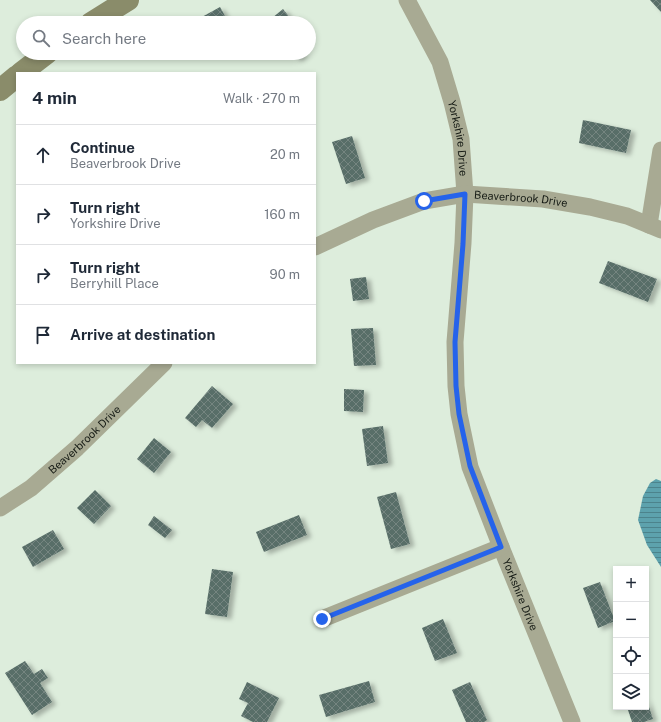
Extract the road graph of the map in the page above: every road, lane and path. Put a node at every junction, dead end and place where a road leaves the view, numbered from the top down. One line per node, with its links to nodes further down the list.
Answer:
1 (128, 0): 3 (street)
2 (407, 0): 9 (street, Yorkshire Drive)
3 (102, 16)
4 (38, 60): 5 (street)
5 (22, 72)
6 (16, 77): 7 (street)
7 (0, 90)
8 (661, 150): 10 (street)
9 (465, 194): 10 (street, Beaverbrook Drive); 11 (street, Beaverbrook Drive); 14 (street, Yorkshire Drive)
10 (655, 227)
11 (316, 247)
12 (163, 364): 13 (street, Beaverbrook Drive)
13 (0, 508)
14 (501, 547): 15 (street); 16 (street, Yorkshire Drive)
15 (322, 619)
16 (572, 722)

